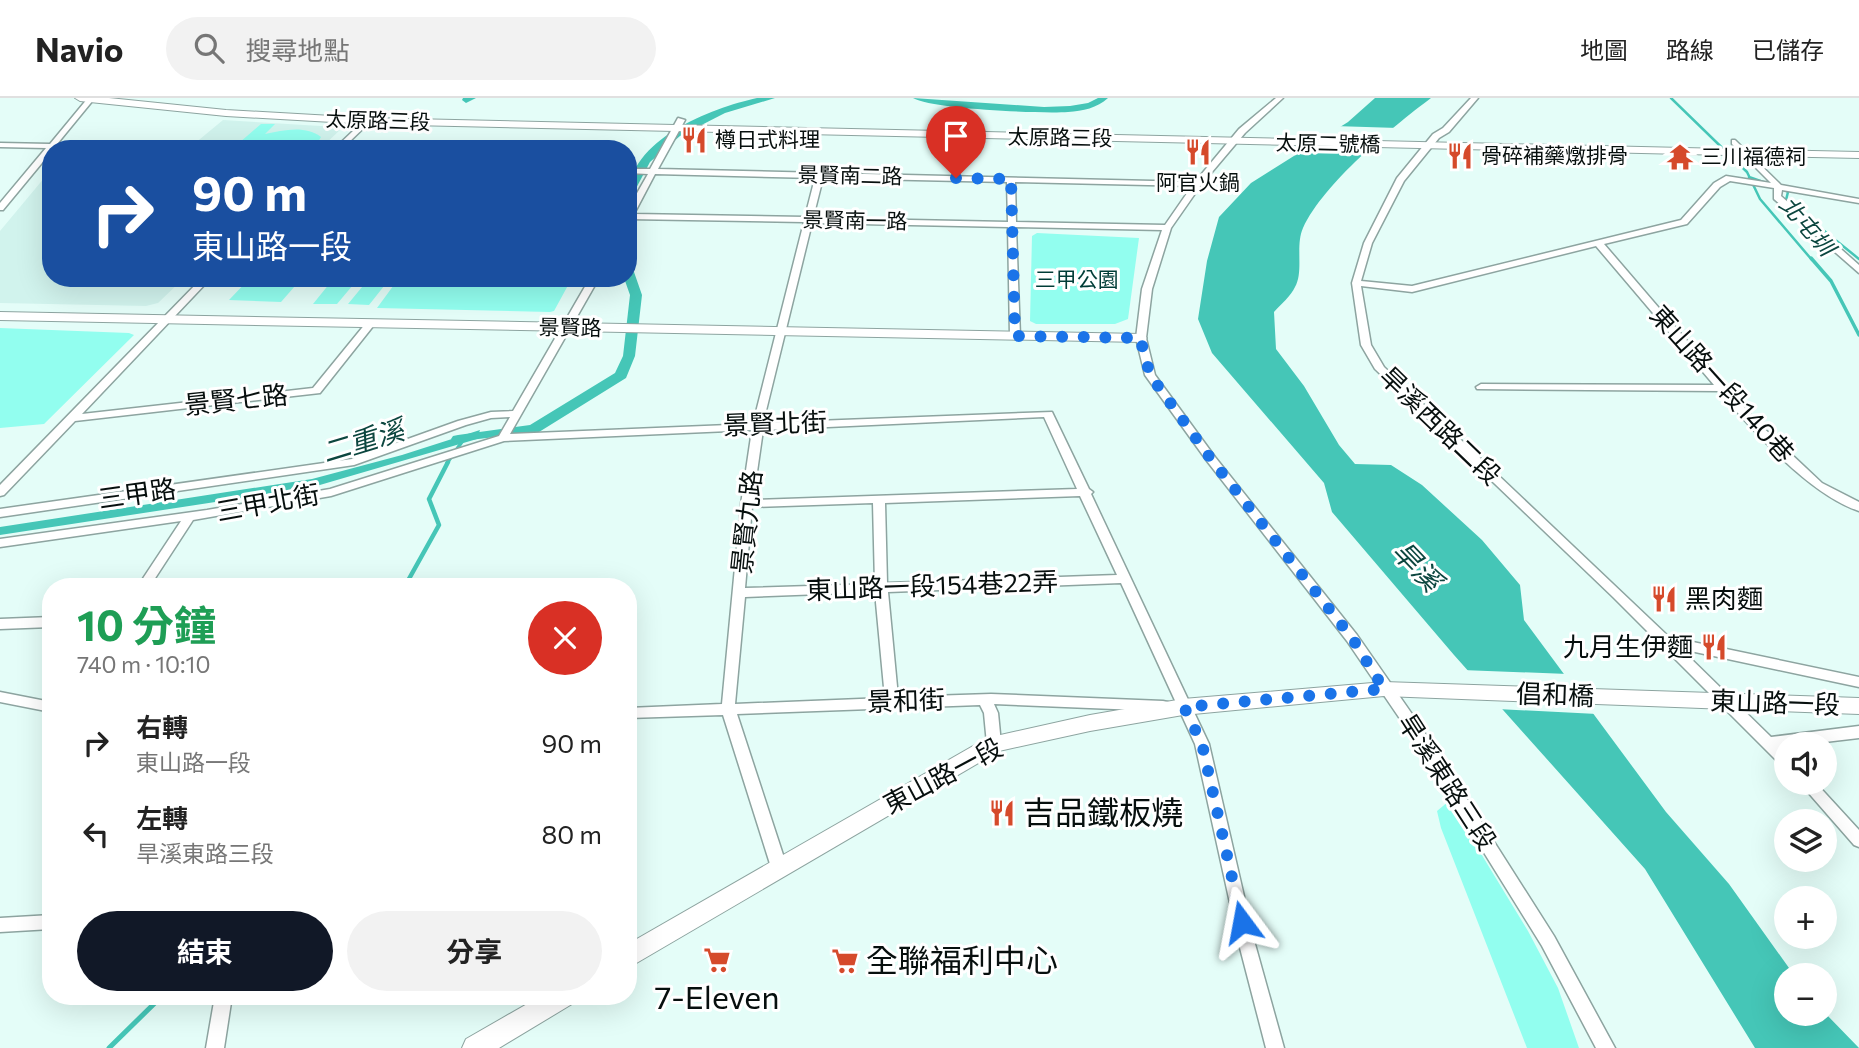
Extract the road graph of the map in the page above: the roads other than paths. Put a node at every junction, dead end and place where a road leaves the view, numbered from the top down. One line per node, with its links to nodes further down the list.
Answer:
1 (168, 98): 5 (main road, 太原路三段)
2 (1280, 98): 9 (street, 旱溪東路三段)
3 (1475, 98): 12 (street, 旱溪西路二段)
4 (86, 99): 6 (main road, 太原路三段); 10 (street)
5 (376, 113): 6 (street); 7 (main road, 太原路三段)
6 (367, 121): 7 (main road, 太原路三段); 11 (street)
7 (679, 124): 9 (main road, 太原路三段); 9 (main road, 太原路三段); 21 (street)
8 (1259, 132): 9 (main road, 太原路三段); 12 (main road, 太原二號橋)
9 (1239, 138): 12 (main road, 太原二號橋); 24 (street, 旱溪東路三段)
10 (54, 140)
11 (347, 140)
12 (1432, 141): 13 (main road); 17 (main road); 35 (street, 旱溪西路二段)
13 (1735, 142): 15 (main road); 17 (street)
14 (0, 145): 16 (street)
15 (1859, 145)
16 (42, 146)
17 (1746, 153): 19 (main road); 25 (street)
18 (42, 154): 28 (street)
19 (1859, 155)
20 (637, 171): 21 (street, 景賢南二路)
21 (654, 171): 22 (street, 景賢南二路); 26 (street)
22 (820, 175): 23 (street, 景賢南二路); 30 (street, 景賢九路)
23 (1011, 179): 24 (street, 景賢南二路); 31 (street)
24 (1197, 184): 32 (street, 旱溪東路三段)
25 (1778, 186): 27 (street); 33 (street); 34 (street)
26 (637, 200)
27 (1859, 201)
28 (2, 203)
29 (637, 216): 30 (street, 景賢南一路)
30 (808, 220): 31 (street, 景賢南一路); 42 (street, 景賢九路)
31 (1013, 224): 32 (street, 景賢南一路); 43 (street)
32 (1167, 228): 44 (street, 旱溪東路三段)
33 (1599, 244): 35 (street); 46 (street, 東山路一段140巷)
34 (1859, 270)
35 (1356, 283): 65 (street, 旱溪西路二段)
36 (198, 287): 39 (street)
37 (590, 287): 41 (street)
38 (0, 316): 39 (street, 景賢路)
39 (166, 320): 40 (street, 景賢路); 48 (street)
40 (369, 325): 41 (street, 景賢路); 48 (street, 景賢七路)
41 (568, 328): 42 (street, 景賢路); 47 (street)
42 (780, 330): 43 (street, 景賢路); 49 (street, 景賢九路)
43 (1015, 336): 44 (street, 景賢路)
44 (1140, 338): 67 (street, 旱溪東路三段)
45 (1481, 387): 46 (street)
46 (1721, 388): 55 (street, 東山路一段140巷)
47 (516, 414): 50 (street); 56 (street, 三甲路)
48 (72, 418): 51 (street)
49 (758, 425): 50 (street, 景賢北街); 52 (street, 景賢北街); 54 (street, 景賢九路)
50 (503, 438): 57 (street, 三甲北街)
51 (0, 492)
52 (1087, 492): 53 (street); 60 (street)
53 (879, 500): 54 (street); 61 (street)
54 (747, 505): 62 (street, 景賢九路)
55 (1859, 507)
56 (0, 513)
57 (190, 516): 58 (street, 三甲北街); 59 (street)
58 (0, 543)
59 (149, 578)
60 (1124, 579): 61 (street, 東山路一段154巷22弄); 76 (street)
61 (881, 586): 62 (street, 東山路一段154巷22弄); 73 (street)
62 (740, 593): 77 (street, 景賢九路)
63 (42, 622): 64 (street)
64 (0, 624)
65 (1662, 640): 66 (street); 72 (street, 旱溪西路二段)
66 (1859, 682)
67 (1384, 689): 68 (main road, 東山路一段); 76 (main road, 東山路一段); 94 (street, 旱溪東路三段)
68 (1420, 690): 71 (main road, 倡和橋)
69 (0, 697): 74 (street)
70 (987, 699): 73 (street, 景和街); 76 (street, 景和街); 81 (street)
71 (1690, 699): 72 (main road, 東山路一段)
72 (1727, 701): 75 (main road, 東山路一段); 80 (street, 旱溪西路二段)
73 (892, 702): 77 (street, 景和街)
74 (42, 705)
75 (1859, 706)
76 (1184, 707): 81 (main road, 東山路一段); 93 (street)
77 (728, 709): 78 (street, 景和街); 85 (street)
78 (637, 713)
79 (1859, 732): 80 (street)
80 (1769, 743): 82 (street, 旱溪西路二段)
81 (994, 744): 85 (main road, 東山路一段)
82 (1774, 748)
83 (1818, 795): 84 (street)
84 (1859, 840)
85 (779, 867): 88 (main road, 東山路一段)
86 (42, 923): 87 (street)
87 (0, 925)
88 (637, 952)
89 (222, 1005): 91 (street)
90 (548, 1005): 92 (main road)
91 (215, 1048)
92 (475, 1048)
93 (1275, 1048)
94 (1606, 1048)

